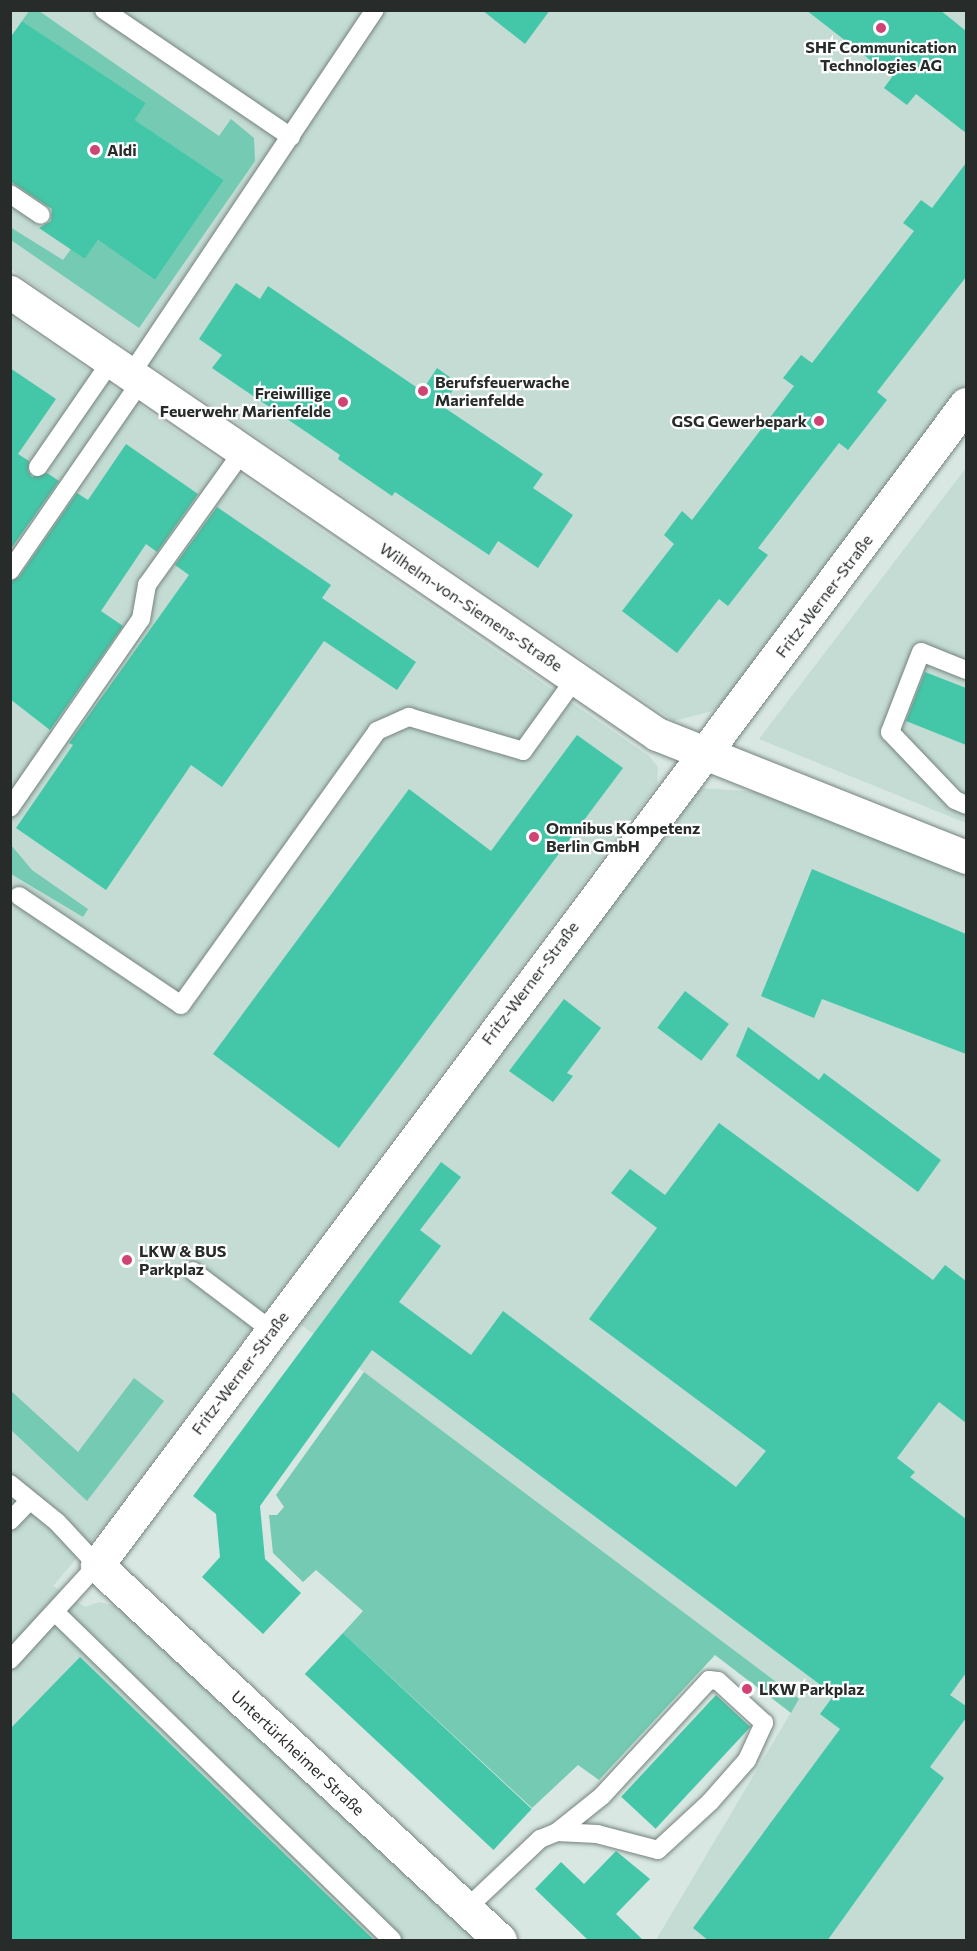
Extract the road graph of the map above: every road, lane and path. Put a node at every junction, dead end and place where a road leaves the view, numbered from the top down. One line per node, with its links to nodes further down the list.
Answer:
1 (104, 10): 3 (lane)
2 (375, 10): 3 (lane)
3 (291, 137): 7 (lane)
4 (10, 194): 5 (lane)
5 (41, 215)
6 (10, 292): 7 (street, Wilhelm-von-Siemens-Straße)
7 (128, 372): 9 (street, Wilhelm-von-Siemens-Straße); 10 (lane); 11 (lane)
8 (966, 404): 14 (street, Fritz-Werner-Straße)
9 (243, 451): 13 (street, Wilhelm-von-Siemens-Straße); 16 (lane)
10 (38, 467)
11 (10, 570)
12 (966, 670): 15 (lane)
13 (575, 679): 14 (street, Wilhelm-von-Siemens-Straße); 18 (lane)
14 (701, 753): 17 (street, Wilhelm-von-Siemens-Straße); 20 (street, Fritz-Werner-Straße)
15 (966, 805)
16 (10, 808)
17 (966, 857)
18 (19, 896)
19 (193, 1271): 20 (lane)
20 (272, 1330): 24 (street, Fritz-Werner-Straße)
21 (10, 1484): 22 (lane)
22 (29, 1501): 23 (lane); 24 (lane)
23 (10, 1521)
24 (97, 1565): 25 (lane); 28 (street, Untertürkheimer Straße)
25 (56, 1613): 26 (lane); 29 (lane)
26 (10, 1660)
27 (557, 1832): 27 (lane); 28 (lane)
28 (466, 1910): 30 (street, Untertürkheimer Straße)
29 (392, 1941)
30 (500, 1941)

